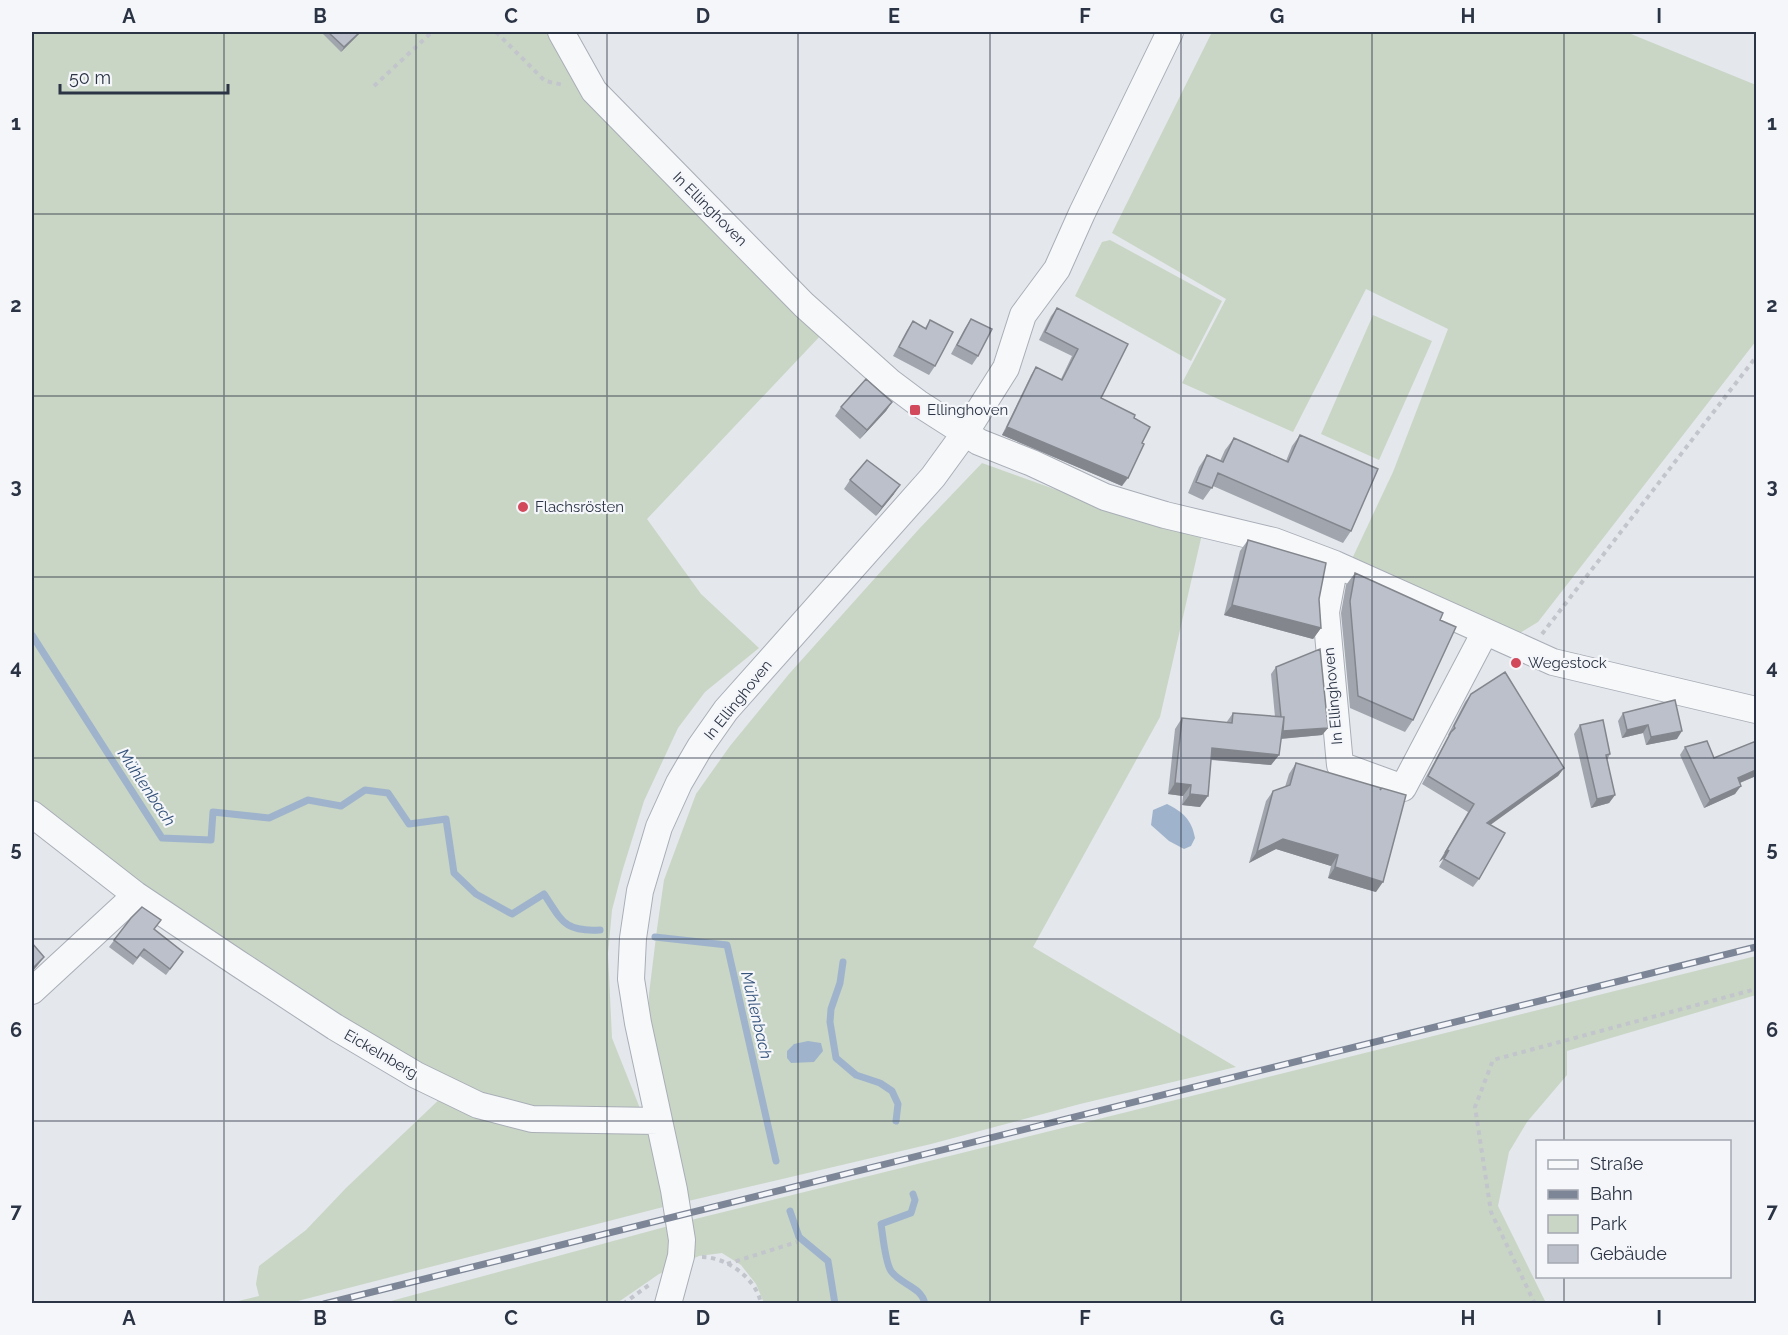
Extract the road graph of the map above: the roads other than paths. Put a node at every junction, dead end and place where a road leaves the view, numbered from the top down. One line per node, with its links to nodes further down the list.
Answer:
1 (561, 32): 3 (street, In Ellinghoven)
2 (1170, 32): 3 (street, In Ellinghoven)
3 (965, 433): 4 (street, In Ellinghoven); 10 (street, In Ellinghoven)
4 (1335, 564): 5 (street, In Ellinghoven); 5 (street, In Ellinghoven)
5 (1485, 632): 6 (street, In Ellinghoven)
6 (1756, 710)
7 (32, 814): 8 (street, Eickelnberg)
8 (136, 895): 9 (street); 10 (street, Eickelnberg)
9 (32, 991)
10 (659, 1121): 11 (street)
11 (668, 1304)

